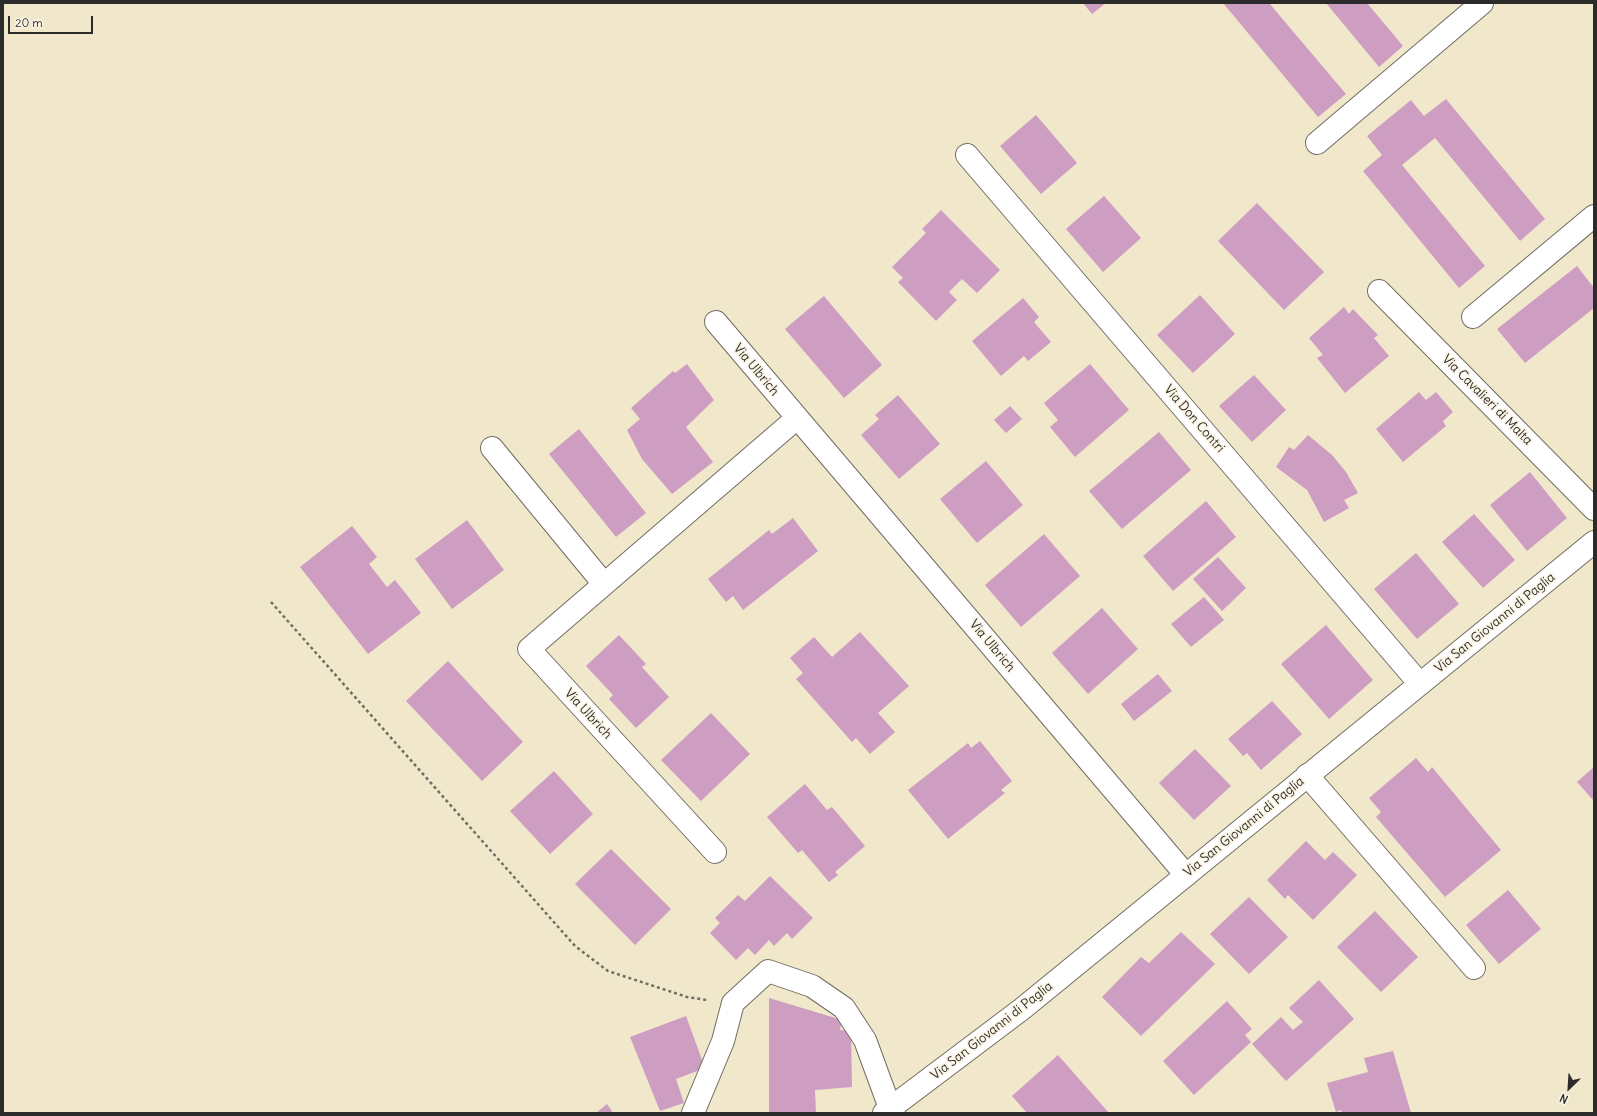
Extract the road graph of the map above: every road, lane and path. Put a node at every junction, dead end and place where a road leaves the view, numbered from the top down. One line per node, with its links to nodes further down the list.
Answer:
1 (1482, 3): 2 (street)
2 (1317, 143)
3 (967, 155): 14 (street, Via Don Contri)
4 (1594, 216): 6 (street)
5 (1379, 291): 10 (street, Via Cavalieri di Malta)
6 (1473, 317)
7 (716, 322): 8 (street, Via Ulbrich)
8 (797, 418): 12 (street, Via Ulbrich); 17 (street, Via Ulbrich)
9 (492, 448): 12 (street)
10 (1594, 509)
11 (1594, 542): 14 (street, Via San Giovanni di Paglia)
12 (604, 584): 16 (street, Via Ulbrich)
13 (271, 602): 19 (path)
14 (1420, 684): 15 (street, Via San Giovanni di Paglia)
15 (1307, 775): 17 (street, Via San Giovanni di Paglia); 18 (street)
16 (715, 852)
17 (1186, 875): 20 (street, Via San Giovanni di Paglia)
18 (1474, 968)
19 (733, 1003): 20 (street, Via San Giovanni di Paglia); 21 (street)
20 (890, 1111)
21 (693, 1113)

